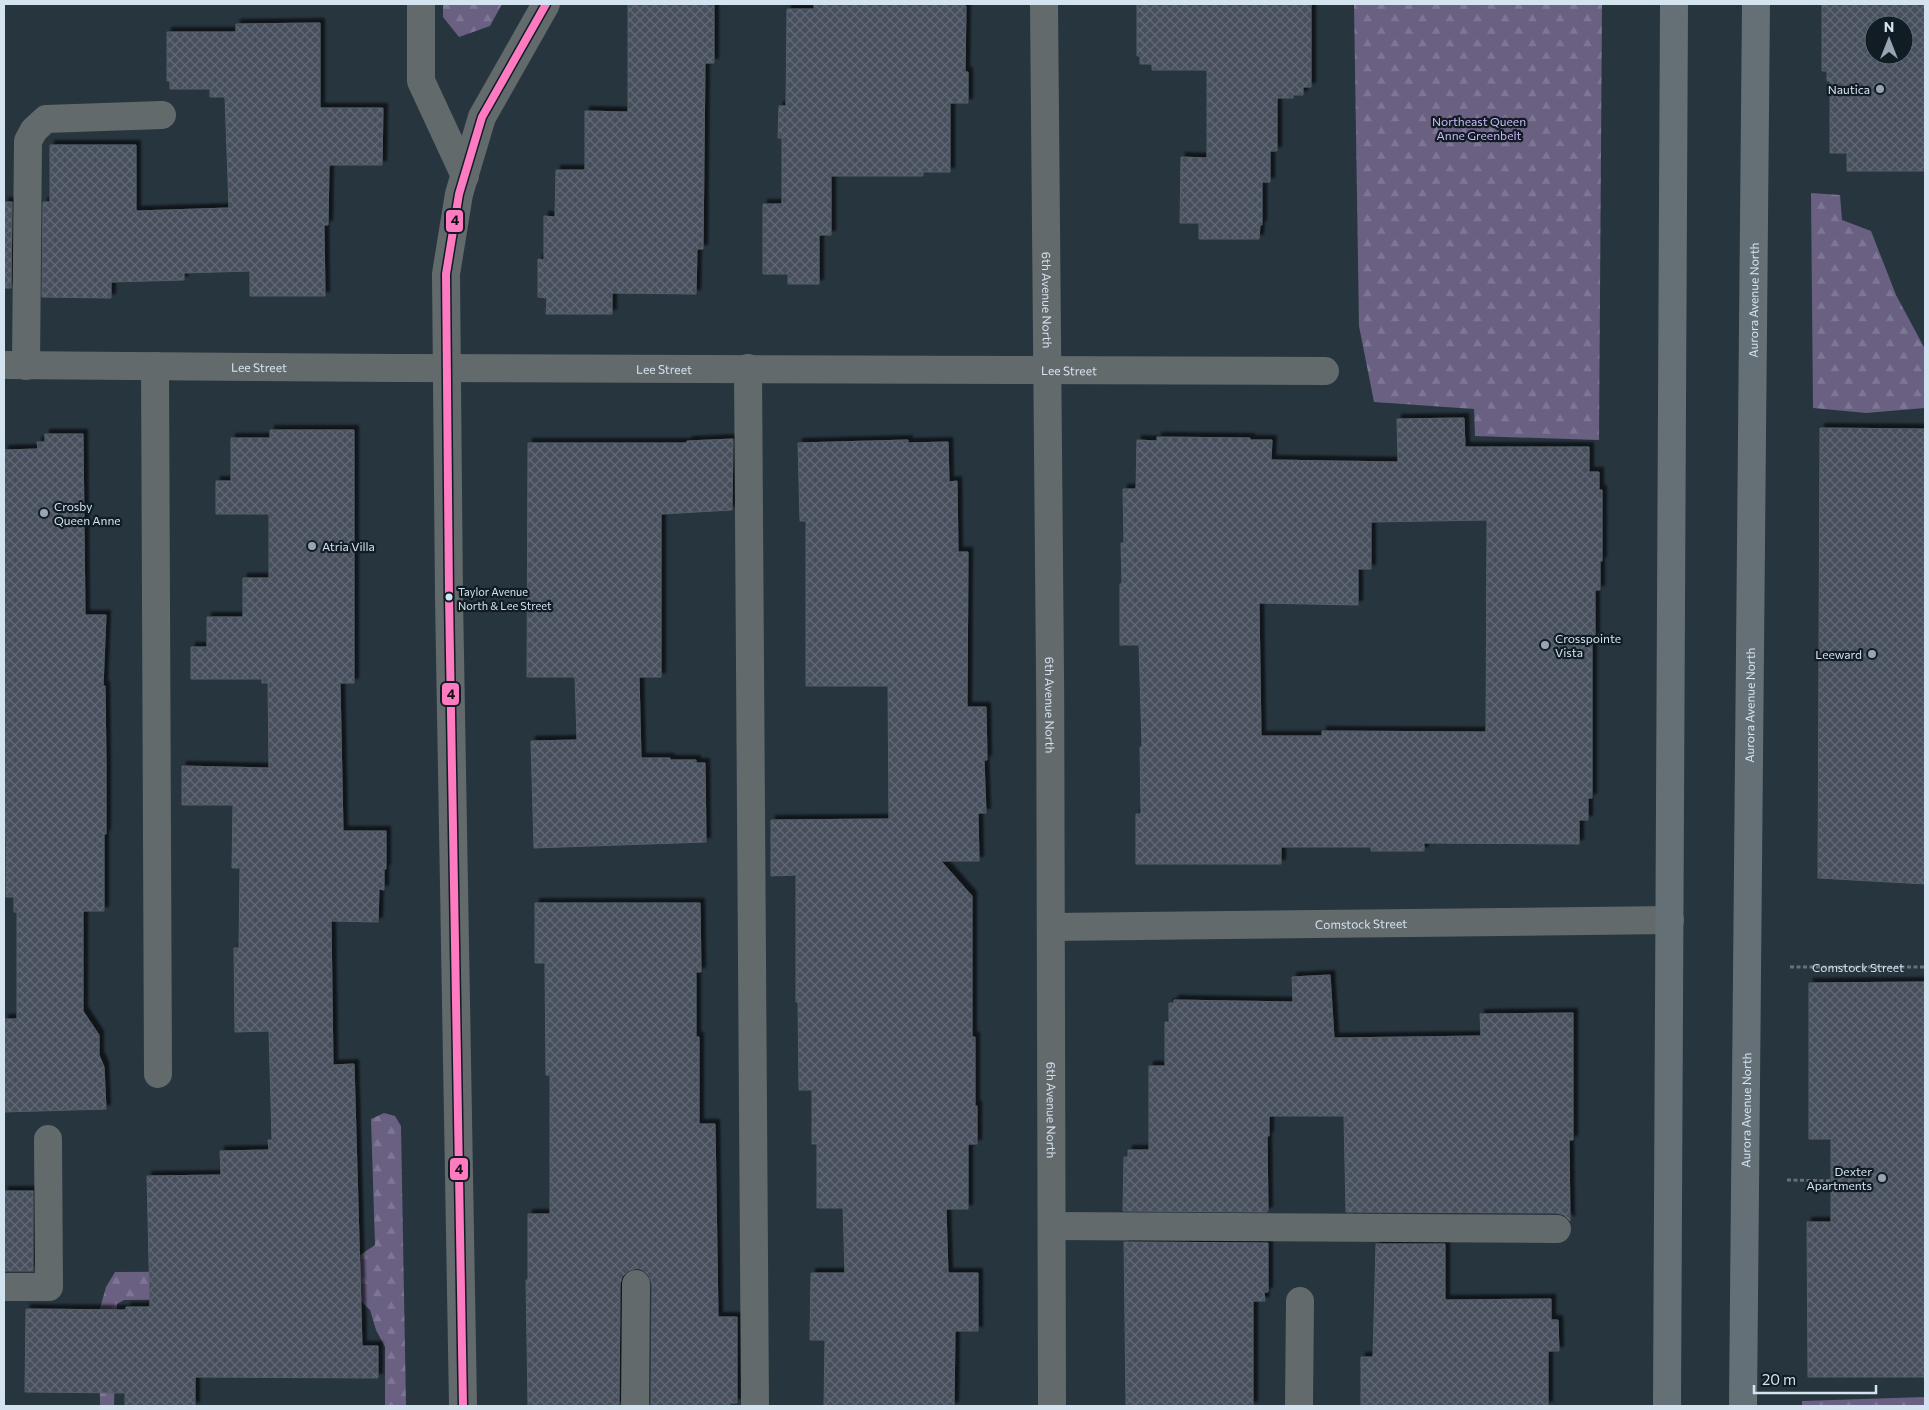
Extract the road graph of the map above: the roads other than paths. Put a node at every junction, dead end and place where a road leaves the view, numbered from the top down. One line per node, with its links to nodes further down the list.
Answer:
1 (420, 4): 7 (street)
2 (546, 4): 7 (street)
3 (1044, 4): 12 (street, 6th Avenue North)
4 (1674, 4): 14 (highway)
5 (1756, 4): 29 (highway, Aurora Avenue North)
6 (162, 115): 8 (street)
7 (465, 176): 10 (street)
8 (15, 366): 9 (street, Lee Street)
9 (155, 366): 10 (street, Lee Street); 16 (street)
10 (446, 368): 11 (street, Lee Street); 23 (street)
11 (748, 368): 12 (street, Lee Street); 25 (street)
12 (1049, 370): 13 (street, Lee Street); 15 (street, 6th Avenue North)
13 (1325, 370)
14 (1670, 920): 15 (street, Comstock Street); 28 (highway)
15 (1052, 926): 18 (street, 6th Avenue North)
16 (158, 1074)
17 (48, 1139): 21 (street)
18 (1052, 1226): 19 (street); 26 (street, 6th Avenue North)
19 (1557, 1229)
20 (636, 1284): 24 (street)
21 (4, 1287)
22 (1300, 1301): 27 (street)
23 (462, 1406)
24 (635, 1406)
25 (755, 1406)
26 (1052, 1406)
27 (1299, 1406)
28 (1667, 1406)
29 (1744, 1406)

